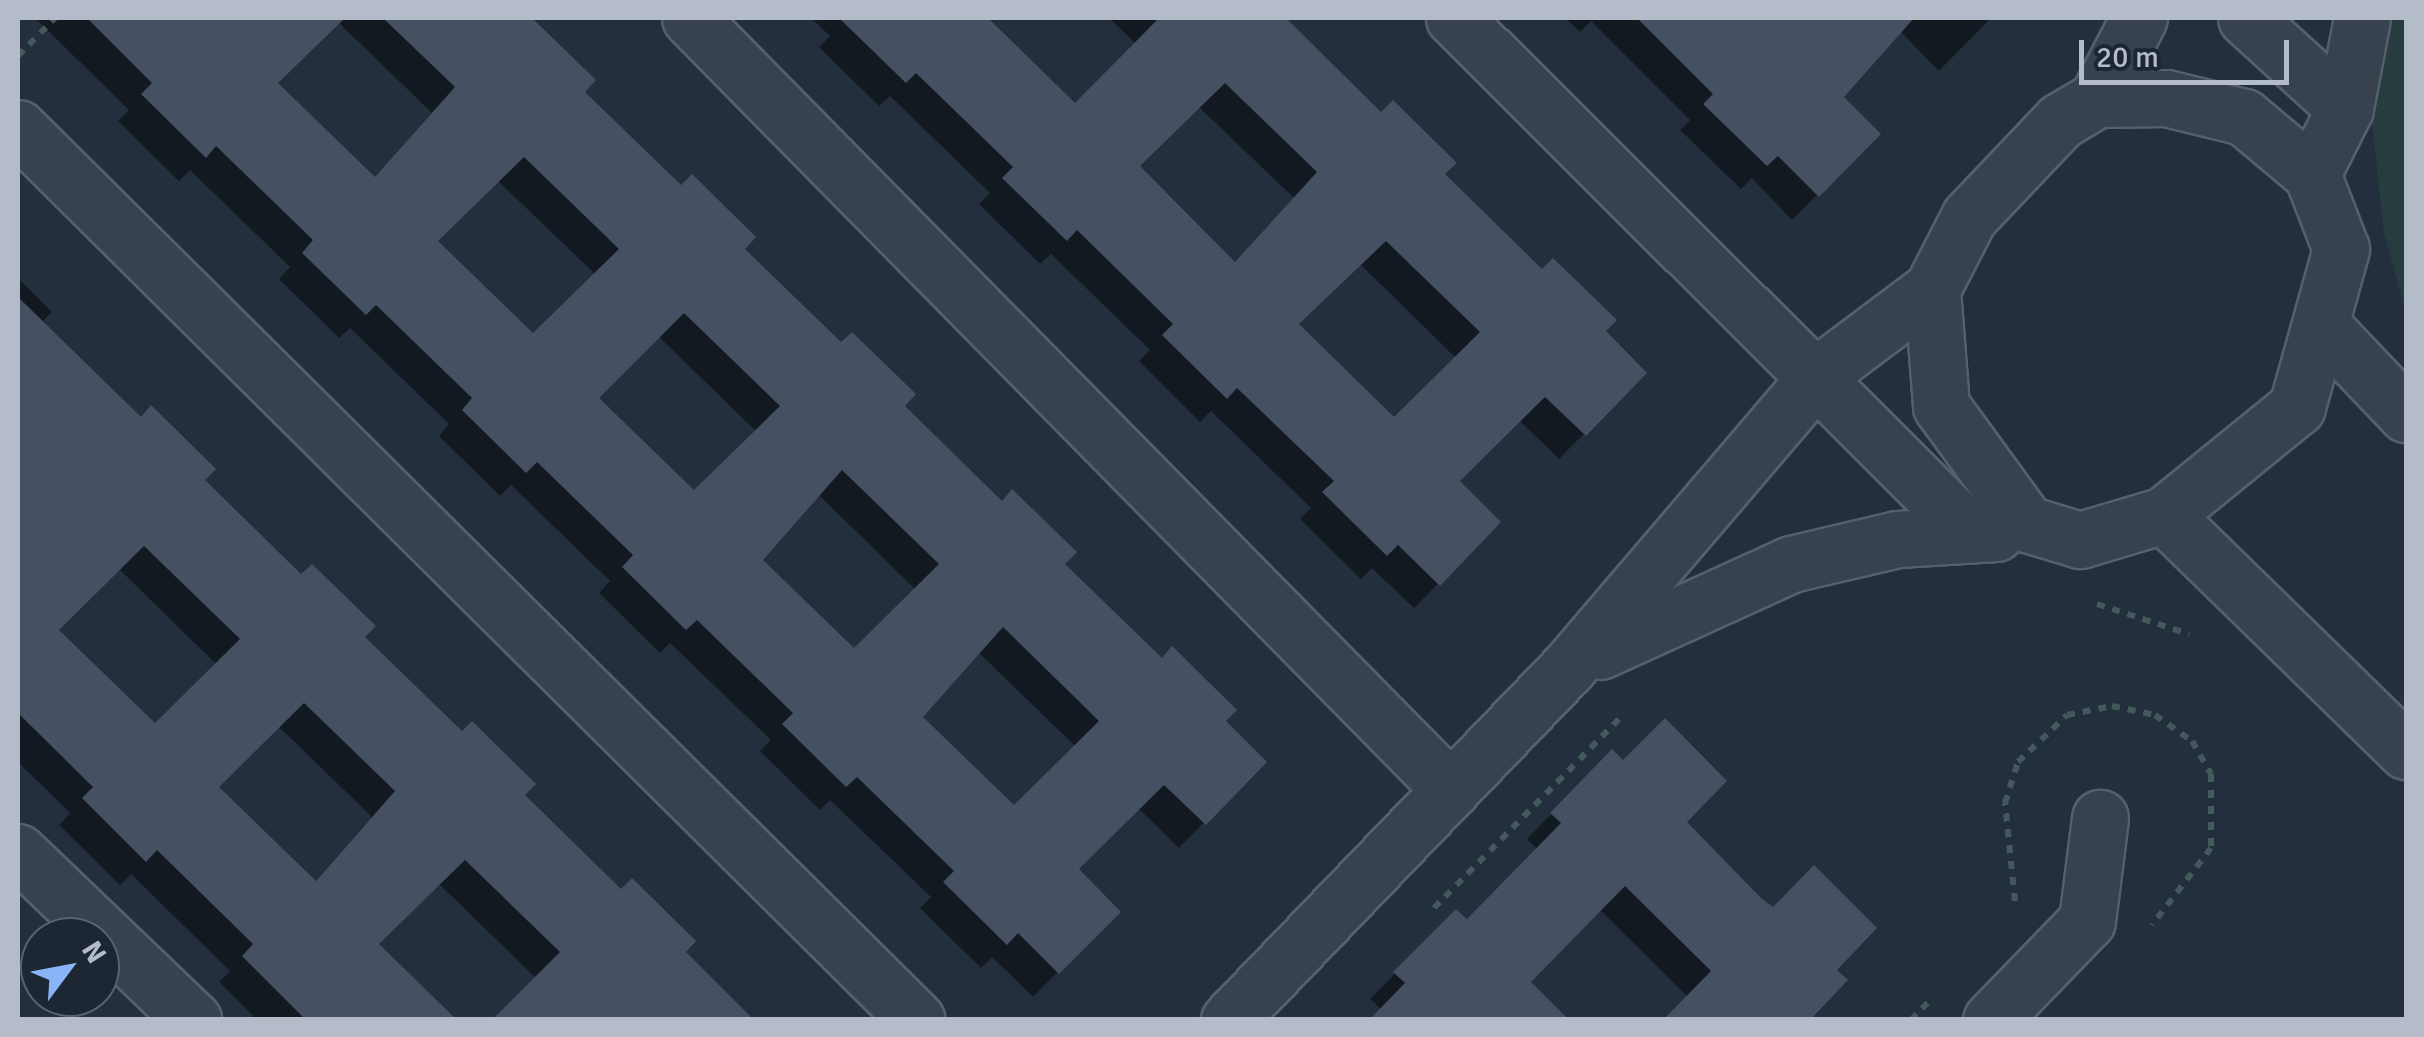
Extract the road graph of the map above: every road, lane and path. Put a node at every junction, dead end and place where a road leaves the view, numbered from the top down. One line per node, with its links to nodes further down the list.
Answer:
1 (54, 18): 7 (path)
2 (690, 18): 24 (street)
3 (1454, 18): 14 (street)
4 (2138, 18): 8 (street)
5 (2246, 18): 9 (street)
6 (2362, 18): 9 (street)
7 (18, 56)
8 (2098, 99): 11 (street); 12 (street)
9 (2345, 108): 11 (street)
10 (18, 128): 29 (street)
11 (2312, 174): 13 (street)
12 (1932, 289): 14 (street); 18 (street)
13 (2324, 328): 15 (street); 16 (street)
14 (1820, 373): 17 (street); 21 (street)
15 (2406, 414)
16 (2164, 515): 18 (street); 23 (street)
17 (1972, 534): 18 (street); 21 (street)
18 (2080, 540)
19 (2080, 599): 20 (path)
20 (2204, 641)
21 (1566, 669): 24 (street)
22 (1636, 702): 27 (path)
23 (2406, 751)
24 (1450, 790): 30 (street)
25 (2100, 818): 31 (street)
26 (18, 852): 28 (street)
27 (1419, 923)
28 (193, 1020)
29 (917, 1020)
30 (1229, 1020)
31 (1990, 1020)

